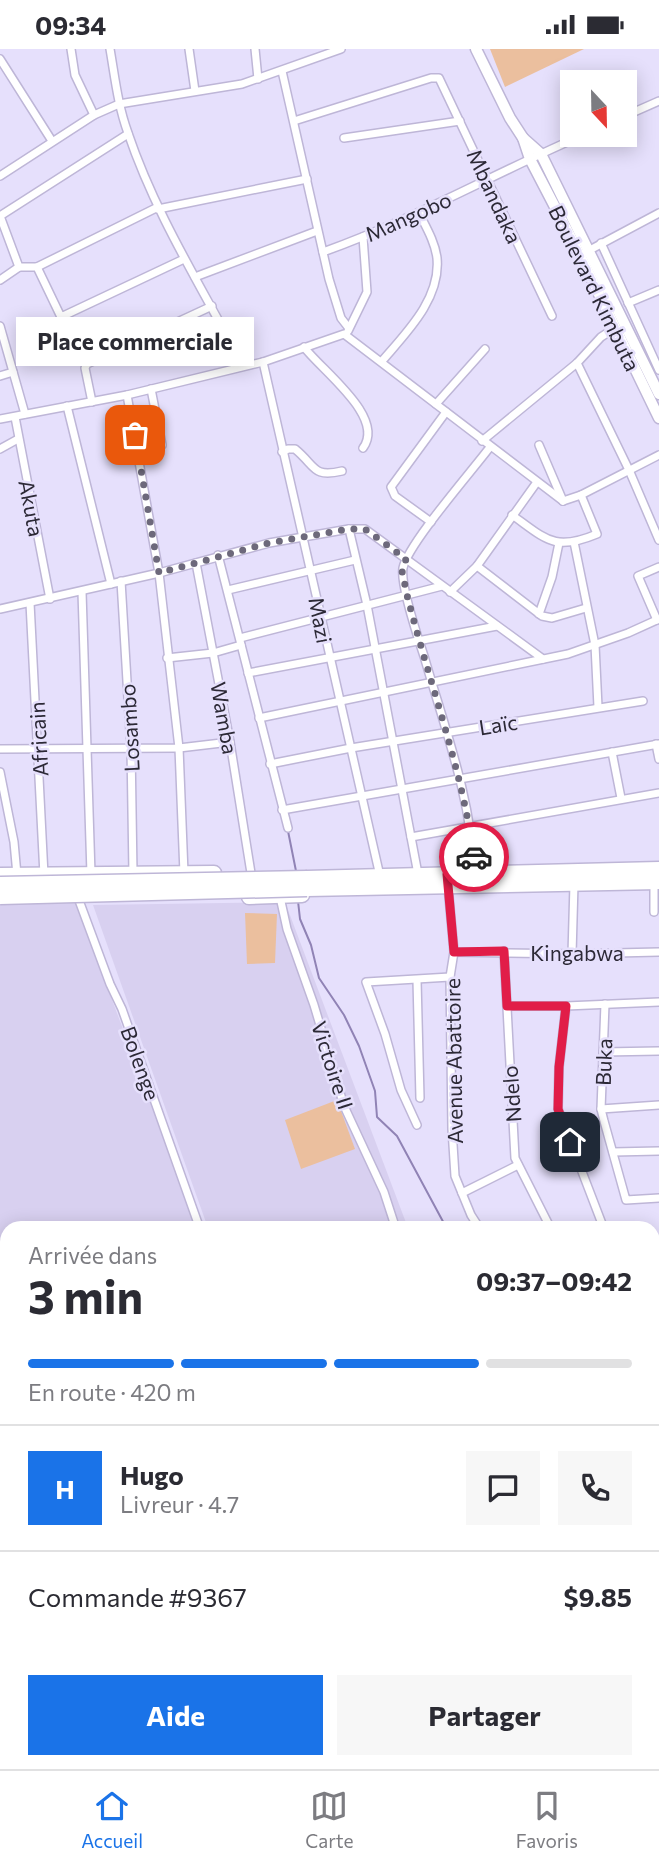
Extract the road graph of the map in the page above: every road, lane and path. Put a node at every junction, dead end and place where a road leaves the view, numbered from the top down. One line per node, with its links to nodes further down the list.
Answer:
1 (71, 49): 15 (street)
2 (110, 49): 13 (street)
3 (189, 49): 11 (street)
4 (255, 49): 10 (street)
5 (341, 49): 7 (street)
6 (476, 49): 20 (street)
7 (330, 51): 9 (street)
8 (0, 59): 21 (street)
9 (282, 71): 10 (street); 16 (street)
10 (258, 79): 11 (street)
11 (195, 91): 13 (street)
12 (659, 101): 14 (street)
13 (119, 104): 15 (street); 18 (street)
14 (637, 111)
15 (94, 115): 21 (street)
16 (294, 121): 17 (street, Mbandaka); 26 (street)
17 (460, 121): 19 (street); 27 (street, Mbandaka)
18 (128, 134): 28 (street); 31 (street)
19 (344, 138)
20 (523, 138): 23 (street); 24 (street, Boulevard Kimbuta)
21 (52, 141): 25 (street)
22 (560, 145): 23 (street, Mangobo)
23 (541, 154): 24 (street, Mangobo); 36 (street, Boulevard Kimbuta)
24 (530, 159): 27 (street, Mangobo); 36 (street, Boulevard Kimbuta)
25 (0, 176)
26 (307, 179): 28 (street); 32 (street)
27 (488, 179): 29 (street, Mangobo); 45 (street, Mbandaka)
28 (158, 208): 37 (street); 39 (street)
29 (419, 213): 33 (street, Mangobo); 53 (street)
30 (659, 213): 34 (street)
31 (1, 216): 38 (street)
32 (317, 231): 35 (street); 40 (street)
33 (363, 237): 35 (street, Mangobo); 48 (street)
34 (601, 243): 36 (street); 43 (street)
35 (323, 252): 48 (street)
36 (585, 252): 47 (street, Boulevard Kimbuta); 61 (street, Boulevard Kimbuta)
37 (184, 259): 39 (street); 40 (street)
38 (19, 267): 39 (street); 41 (street)
39 (37, 267)
40 (195, 277): 44 (street)
41 (0, 280)
42 (659, 290): 43 (street)
43 (628, 303): 52 (street)
44 (212, 306): 56 (street); 63 (street)
45 (552, 316)
46 (0, 326): 58 (street)
47 (615, 328): 55 (street); 69 (street, Boulevard Kimbuta)
48 (348, 331): 49 (street); 53 (street)
49 (304, 347): 54 (street); 75 (street)
50 (485, 349): 64 (street)
51 (659, 349): 52 (street)
52 (650, 352): 57 (street)
53 (382, 361): 64 (street)
54 (262, 362): 56 (street); 77 (street, Mazi)
55 (577, 363): 72 (street); 80 (street)
56 (243, 366): 60 (street)
57 (659, 370)
58 (13, 372): 59 (street); 67 (street)
59 (0, 376)
60 (151, 389): 62 (street); 78 (street)
61 (659, 394)
62 (127, 395): 63 (street); 78 (street)
63 (92, 402): 65 (street)
64 (436, 404): 66 (street)
65 (67, 406): 67 (street); 101 (street)
66 (446, 412): 72 (street); 86 (street)
67 (25, 414): 68 (street)
68 (15, 417): 70 (street); 71 (street, Akuta)
69 (659, 418)
70 (0, 419)
71 (18, 439): 76 (street); 107 (street, Akuta)
72 (482, 442): 74 (street)
73 (539, 445): 84 (street)
74 (490, 447): 82 (street); 86 (street)
75 (363, 448)
76 (0, 449)
77 (282, 452): 81 (street); 88 (street, Mazi)
78 (138, 455): 99 (street)
79 (659, 455): 80 (street)
80 (629, 470): 83 (street); 89 (street)
81 (342, 471)
82 (537, 482): 84 (street); 85 (street)
83 (581, 495): 84 (street); 90 (street)
84 (563, 501)
85 (512, 515): 91 (street); 96 (street)
86 (431, 523): 93 (street)
87 (349, 529): 88 (street); 93 (street); 94 (street)
88 (303, 538): 92 (street); 98 (street, Mazi)
89 (659, 540)
90 (574, 542): 91 (street); 110 (street)
91 (559, 543): 112 (street)
92 (218, 555): 95 (street); 103 (street)
93 (406, 559): 102 (street); 106 (street)
94 (355, 560): 98 (street); 109 (street)
95 (196, 563): 99 (street); 120 (street, Wamba)
96 (477, 566): 105 (street); 112 (street)
97 (659, 567): 114 (street)
98 (311, 571): 103 (street); 113 (street, Mazi)
99 (159, 573): 100 (street); 122 (street)
100 (121, 581): 101 (street); 137 (street, Losambo)
101 (111, 584): 104 (street)
102 (442, 586): 105 (street); 106 (street)
103 (228, 590): 116 (street)
104 (82, 592): 107 (street); 136 (street, Losambo)
105 (450, 592): 115 (street)
106 (407, 595): 109 (street); 117 (street)
107 (50, 599): 108 (street)
108 (30, 603): 111 (street); 135 (street, Africain)
109 (367, 605): 113 (street); 119 (street)
110 (586, 608): 112 (street); 118 (street)
111 (0, 609)
112 (539, 614)
113 (321, 615): 116 (street); 121 (street, Mazi)
114 (658, 620): 118 (street)
115 (497, 626): 117 (street); 123 (street)
116 (241, 642): 120 (street); 124 (street)
117 (419, 642): 119 (street); 125 (street)
118 (595, 645): 123 (street); 129 (street)
119 (374, 649): 121 (street); 126 (street)
120 (213, 653): 122 (street); 132 (street, Wamba)
121 (328, 657): 124 (street); 128 (street, Mazi)
122 (167, 658): 138 (street)
123 (543, 659): 125 (street)
124 (248, 673): 130 (street)
125 (432, 683): 126 (street); 131 (street)
126 (382, 693): 128 (street); 133 (street)
127 (643, 701): 129 (street, Laïc)
128 (339, 703): 130 (street); 139 (street, Mazi)
129 (598, 707): 131 (street, Laïc)
130 (259, 718): 143 (street)
131 (445, 732): 133 (street, Laïc); 145 (street)
132 (230, 742): 138 (street); 155 (street, Wamba)
133 (392, 742): 139 (street, Laïc); 146 (street)
134 (658, 744): 141 (street); 142 (street)
135 (39, 748): 136 (street); 140 (street); 161 (street, Africain)
136 (86, 748): 137 (street); 157 (street, Losambo)
137 (131, 748): 138 (street); 158 (street, Losambo)
138 (179, 748): 154 (street)
139 (351, 748): 143 (street, Laïc); 148 (street, Mazi)
140 (0, 749)
141 (612, 752): 145 (street); 149 (street)
142 (659, 759)
143 (270, 764): 150 (street)
144 (0, 772): 160 (street, Africain)
145 (458, 778): 146 (street); 151 (street)
146 (402, 788): 148 (street); 153 (street)
147 (659, 793): 149 (street)
148 (361, 796): 150 (street); 164 (street, Mazi)
149 (621, 798): 151 (street)
150 (282, 810): 152 (street)
151 (470, 825): 153 (street); 156 (street)
152 (288, 828)
153 (411, 837): 163 (street)
154 (184, 873): 155 (highway); 158 (highway)
155 (251, 873): 170 (highway)
156 (474, 873): 165 (highway); 166 (highway)
157 (91, 874): 158 (highway); 162 (highway); 172 (street, Losambo)
158 (133, 874)
159 (0, 875): 160 (highway)
160 (17, 875): 161 (highway)
161 (44, 875): 162 (highway); 173 (street, Africain)
162 (71, 875): 172 (street)
163 (418, 876): 164 (highway); 166 (highway)
164 (380, 877): 167 (highway)
165 (657, 878): 169 (highway); 174 (street)
166 (448, 881): 167 (highway); 169 (highway); 176 (street, Avenue Abattoire)
167 (334, 883): 170 (highway)
168 (0, 884): 170 (highway, bridge)
169 (573, 884): 178 (street)
170 (298, 886): 171 (highway, bridge); 172 (highway); 197 (street, Victoire II)
171 (0, 899): 173 (highway)
172 (85, 899): 173 (highway); 196 (street, Bolenge)
173 (43, 900)
174 (654, 912)
175 (504, 951): 176 (street, Kingabwa); 178 (street, Kingabwa); 183 (street, Ndelo)
176 (454, 952): 179 (street, Avenue Abattoire)
177 (659, 952): 178 (street, Kingabwa)
178 (572, 954)
179 (450, 977): 180 (street); 194 (street, Avenue Abattoire)
180 (417, 979): 187 (street); 190 (street)
181 (659, 1002): 182 (street)
182 (605, 1004): 184 (street); 186 (street, Buka)
183 (507, 1006): 184 (street); 193 (street, Ndelo)
184 (566, 1006): 200 (street)
185 (659, 1051): 186 (street)
186 (603, 1052): 189 (street, Buka)
187 (420, 1098)
188 (659, 1105): 189 (street)
189 (601, 1109): 192 (street, Buka)
190 (417, 1125)
191 (659, 1151): 192 (street)
192 (613, 1152): 195 (street, Buka)
193 (518, 1165): 194 (street); 199 (street, Ndelo)
194 (462, 1193): 198 (street, Avenue Abattoire)
195 (659, 1198)
196 (197, 1221)
197 (393, 1221)
198 (475, 1221)
199 (547, 1221)
200 (601, 1221)

